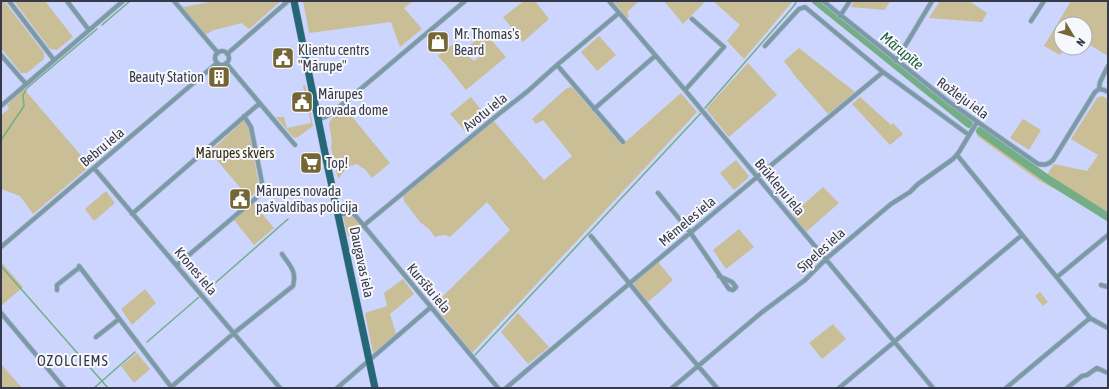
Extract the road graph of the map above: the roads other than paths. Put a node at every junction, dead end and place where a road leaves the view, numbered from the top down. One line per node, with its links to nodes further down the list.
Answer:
1 (9, 1): 23 (street)
2 (67, 1): 17 (street)
3 (123, 1): 17 (street)
4 (174, 1): 19 (street)
5 (288, 1): 20 (street)
6 (294, 1): 38 (main road, Daugavas iela)
7 (465, 1): 38 (street)
8 (608, 1): 13 (street, Brūkleņu iela)
9 (822, 1): 14 (street, Rožleju iela)
10 (850, 1): 14 (street)
11 (1044, 1): 16 (street)
12 (930, 2): 24 (street)
13 (619, 13): 22 (street, Brūkleņu iela); 27 (street, Avotu iela)
14 (840, 16): 24 (street, Rožleju iela)
15 (692, 19): 32 (street)
16 (1031, 21)
17 (89, 30): 23 (street)
18 (765, 46): 29 (street)
19 (218, 53): 20 (street); 25 (street)
20 (227, 54): 26 (street)
21 (1, 55): 30 (street)
22 (655, 56): 32 (street, Brūkleņu iela); 36 (street)
23 (54, 60): 30 (street)
24 (896, 61): 39 (street, Rožleju iela)
25 (217, 63): 26 (street); 44 (street, Bebru iela)
26 (226, 63): 34 (street)
27 (556, 65): 36 (street); 49 (street, Avotu iela)
28 (1108, 66): 31 (street)
29 (883, 72): 40 (street); 45 (street, Mēmeles iela)
30 (26, 84): 35 (street)
31 (1099, 89): 33 (street); 39 (street, Rožleju iela)
32 (685, 90): 45 (street, Brūkleņu iela)
33 (1108, 92)
34 (260, 103): 37 (street); 42 (street)
35 (1, 106)
36 (594, 109): 41 (street)
37 (244, 116): 47 (street); 57 (street)
38 (318, 119): 48 (main road, Daugavas iela)
39 (977, 122): 40 (street, Sīpeles iela)
40 (969, 135): 43 (street, Sīpeles iela)
41 (623, 142)
42 (296, 145)
43 (956, 155): 51 (street); 56 (street, Sīpeles iela)
44 (94, 168): 47 (street, Krones iela); 54 (street, Bebru iela)
45 (757, 177): 50 (street, Mēmeles iela); 56 (street, Brūkleņu iela)
46 (658, 193): 50 (street)
47 (132, 214): 57 (street, Krones iela)
48 (338, 215): 49 (street, Kursīšu iela); 72 (main road, Daugavas iela)
49 (363, 226): 64 (street, Kursīšu iela)
50 (690, 232): 58 (street); 60 (street, Mēmeles iela)
51 (1022, 235): 59 (street); 71 (street)
52 (1108, 235): 59 (street)
53 (591, 236): 60 (street)
54 (1, 247)
55 (282, 254): 69 (street)
56 (826, 259): 71 (street, Brūkleņu iela); 73 (street, Sīpeles iela)
57 (177, 265): 69 (street, Krones iela)
58 (719, 276)
59 (1057, 277): 66 (street)
60 (630, 282): 73 (street); 82 (street, Mēmeles iela)
61 (1101, 285): 62 (street)
62 (1108, 287)
63 (57, 290): 67 (street)
64 (431, 307): 72 (street); 81 (street, Kursīšu iela)
65 (1, 313): 76 (street)
66 (1090, 318): 68 (street); 88 (street)
67 (119, 319): 70 (street); 77 (street)
68 (1108, 328)
69 (234, 333): 77 (street); 78 (street, Krones iela)
70 (96, 337)
71 (894, 342): 75 (street); 87 (street, Brūkleņu iela)
72 (369, 359): 79 (street); 80 (main road, Daugavas iela)
73 (699, 366): 83 (street, Sīpeles iela); 84 (street)
74 (1108, 373): 89 (street)
75 (844, 384): 85 (street); 86 (street)
76 (64, 388)
77 (171, 388)
78 (280, 388)
79 (337, 388)
80 (375, 388)
81 (498, 388)
82 (506, 388)
83 (672, 388)
84 (717, 388)
85 (839, 388)
86 (848, 388)
87 (933, 388)
88 (1006, 388)
89 (1068, 388)

